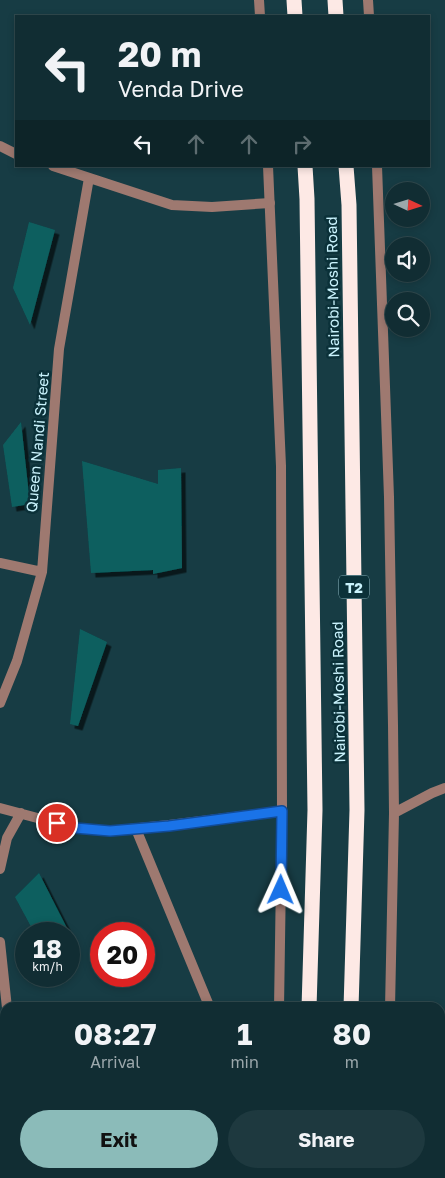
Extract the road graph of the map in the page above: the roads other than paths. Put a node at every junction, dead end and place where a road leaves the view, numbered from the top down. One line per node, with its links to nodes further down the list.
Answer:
1 (259, 0): 5 (street)
2 (294, 0): 6 (highway)
3 (335, 0): 7 (highway)
4 (368, 0): 8 (street)
5 (260, 15)
6 (295, 15)
7 (336, 15)
8 (369, 15)
9 (0, 146): 10 (street)
10 (15, 154)
11 (55, 167): 16 (street)
12 (268, 167): 17 (street)
13 (305, 167): 32 (highway, Nairobi-Moshi Road)
14 (346, 167): 33 (highway, Nairobi-Moshi Road / T2)
15 (377, 167): 25 (street)
16 (89, 178): 17 (street); 19 (street, Queen Nandi Street)
17 (270, 203): 23 (street)
18 (0, 563): 19 (street)
19 (42, 572): 20 (street, Queen Nandi Street)
20 (0, 703)
21 (445, 788): 25 (street)
22 (0, 808): 24 (street)
23 (282, 811): 26 (street); 31 (street)
24 (21, 813): 26 (street); 27 (street)
25 (394, 813): 34 (street)
26 (136, 828): 30 (street)
27 (0, 869)
28 (0, 942): 29 (street)
29 (6, 1002)
30 (208, 1002)
31 (279, 1002)
32 (308, 1002)
33 (350, 1002)
34 (390, 1002)

